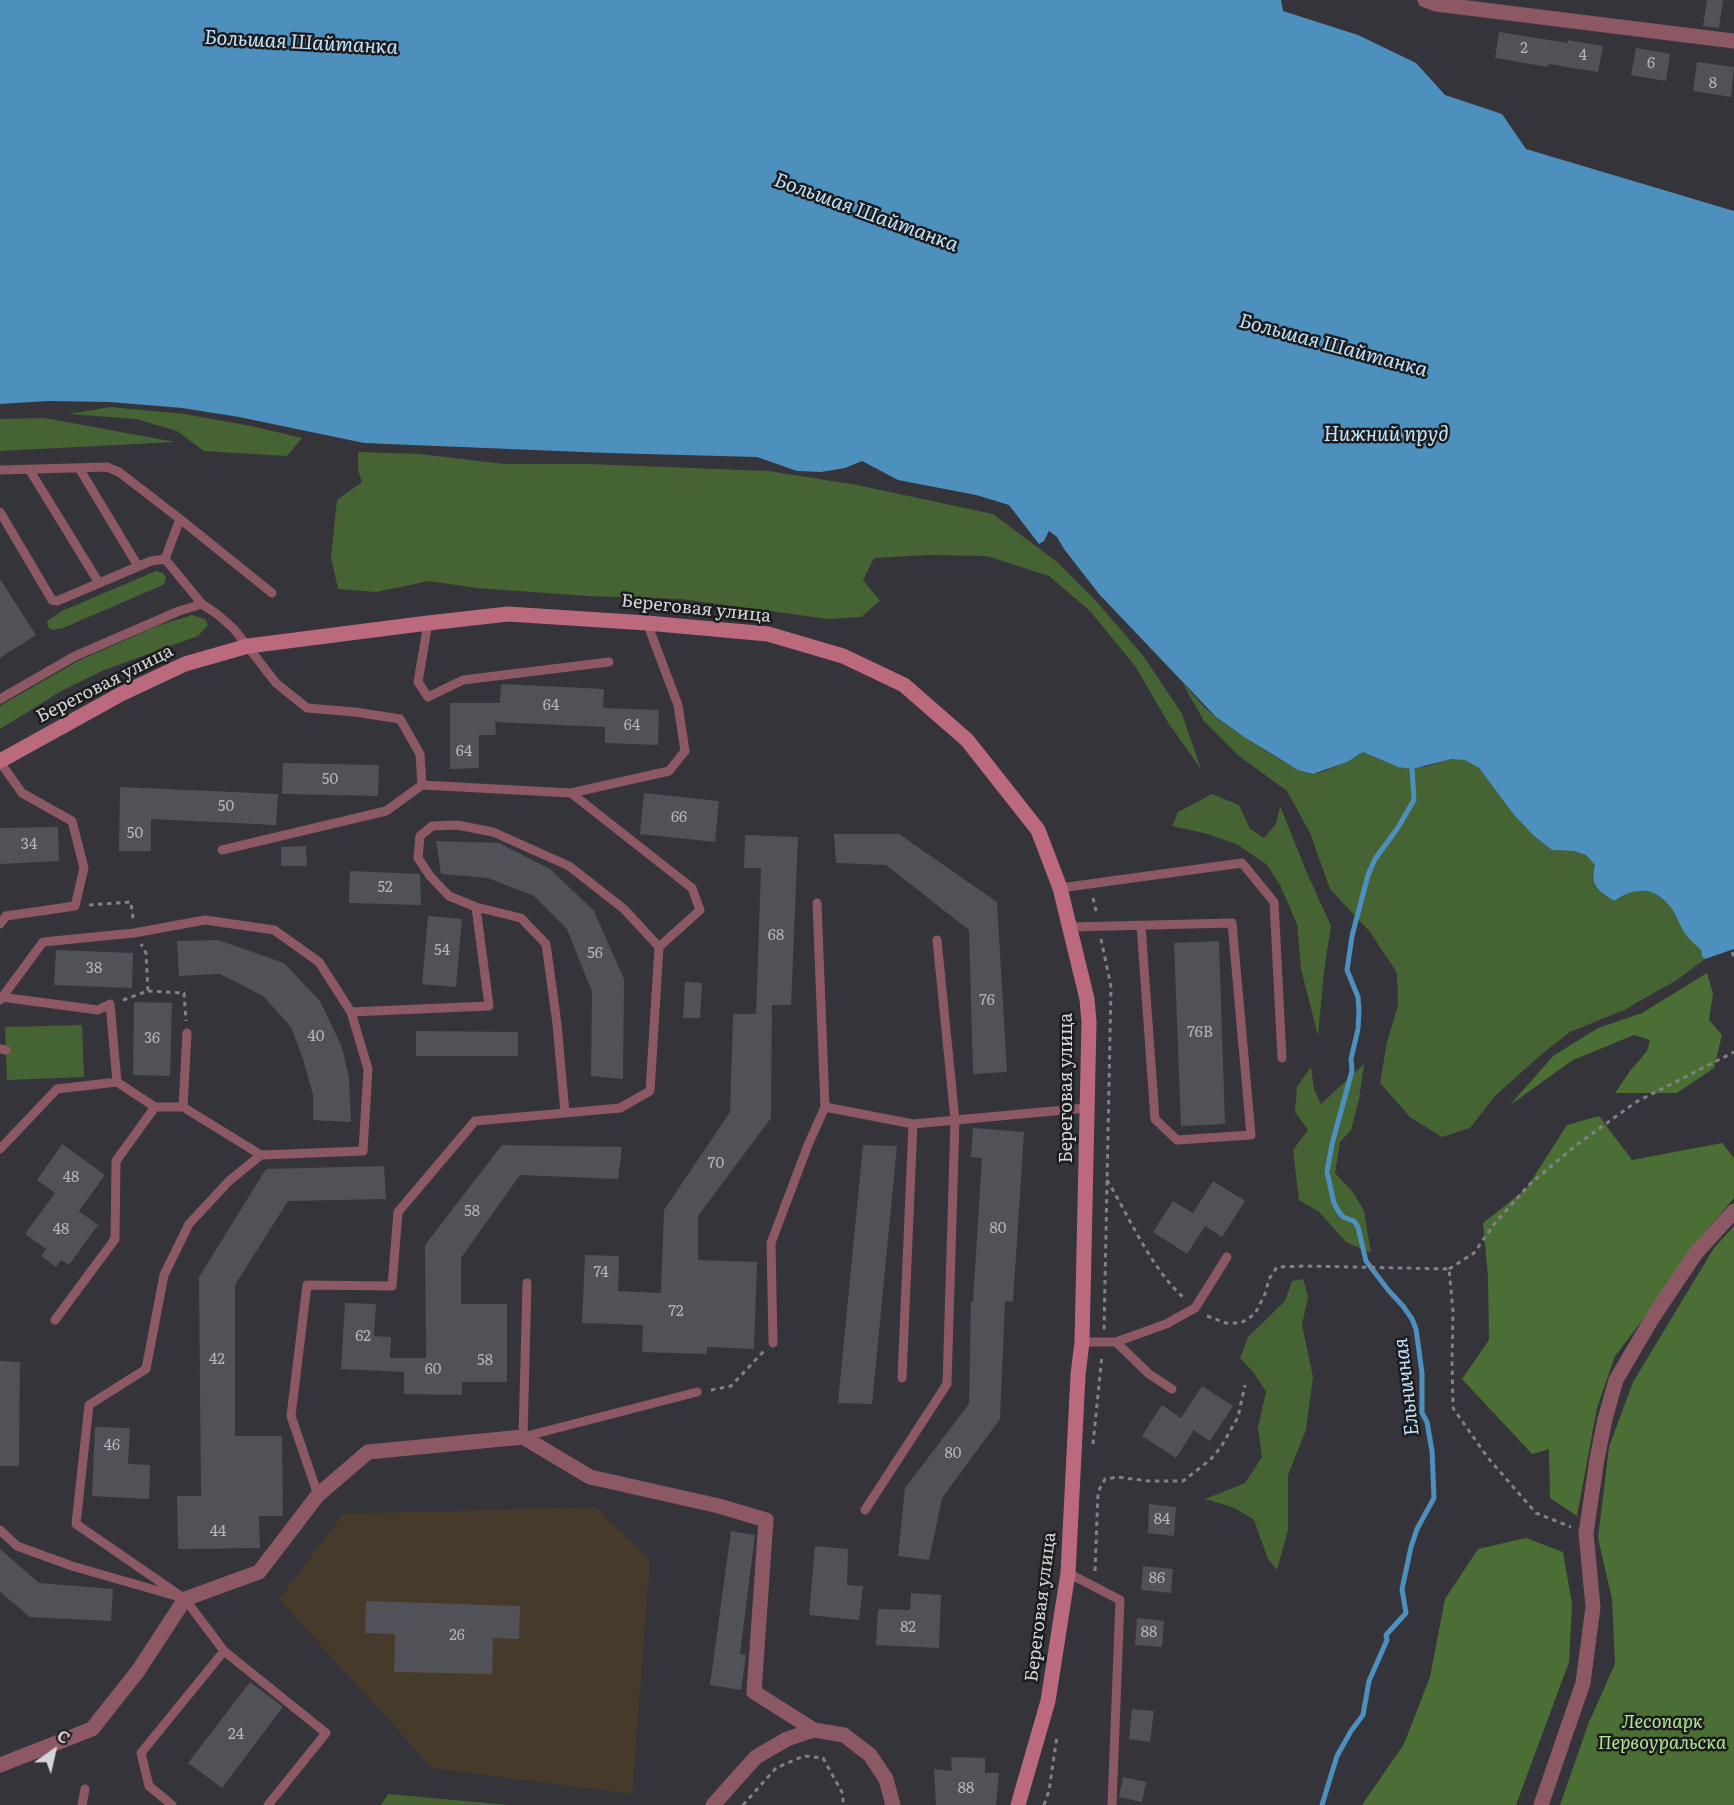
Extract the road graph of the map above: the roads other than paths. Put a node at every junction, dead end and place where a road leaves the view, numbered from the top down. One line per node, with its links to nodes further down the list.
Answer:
1 (1425, 0): 2 (street)
2 (1734, 41)
3 (79, 468): 4 (lane); 7 (lane); 9 (lane)
4 (29, 469): 5 (lane); 10 (lane)
5 (0, 470)
6 (0, 512): 10 (lane)
7 (180, 519): 8 (lane); 11 (lane)
8 (165, 559): 9 (lane); 12 (lane)
9 (138, 566): 10 (lane)
10 (99, 583)
11 (272, 593)
12 (202, 604): 15 (lane); 17 (lane)
13 (428, 623): 14 (main road, Береговая улица); 15 (main road, Береговая улица); 16 (lane)
14 (647, 623): 20 (lane); 22 (main road, Береговая улица)
15 (248, 646): 18 (main road, Береговая улица); 19 (lane)
16 (609, 662)
17 (0, 699)
18 (0, 761): 25 (lane)
19 (422, 785): 20 (lane); 21 (lane)
20 (570, 793): 29 (lane)
21 (222, 850)
22 (1060, 888): 27 (main road, Береговая улица); 33 (lane)
23 (818, 903): 37 (lane)
24 (476, 907): 29 (lane); 31 (lane); 39 (lane)
25 (0, 924)
26 (1141, 926): 26 (lane); 27 (lane)
27 (1070, 927): 38 (main road, Береговая улица)
28 (936, 940): 40 (lane)
29 (659, 948): 39 (lane)
30 (1, 999): 31 (lane); 34 (lane)
31 (351, 1012): 43 (lane)
32 (187, 1033): 36 (lane)
33 (1282, 1058)
34 (117, 1082): 35 (lane); 42 (lane)
35 (154, 1107): 36 (lane); 47 (lane)
36 (183, 1107): 43 (lane)
37 (825, 1107): 41 (lane); 50 (lane)
38 (1086, 1108): 40 (lane); 48 (main road, Береговая улица)
39 (565, 1113): 55 (lane)
40 (955, 1119): 41 (lane); 56 (lane)
41 (913, 1124): 51 (lane)
42 (0, 1149)
43 (261, 1155): 59 (lane)
44 (1734, 1211): 71 (street)
45 (1227, 1257): 49 (lane)
46 (527, 1283): 54 (lane)
47 (55, 1320)
48 (1082, 1342): 49 (lane); 58 (main road, Береговая улица)
49 (1116, 1342): 52 (lane)
50 (772, 1343)
51 (902, 1378)
52 (1172, 1389)
53 (697, 1392): 54 (lane)
54 (523, 1437): 55 (street); 61 (street)
55 (318, 1495): 59 (street)
56 (865, 1510)
57 (0, 1530): 59 (lane)
58 (1068, 1572): 69 (main road, Береговая улица); 70 (lane)
59 (185, 1599): 60 (lane); 62 (street)
60 (224, 1651): 65 (lane); 66 (lane)
61 (814, 1730): 67 (street); 68 (street)
62 (0, 1765)
63 (85, 1790): 64 (lane)
64 (82, 1805)
65 (172, 1805)
66 (268, 1805)
67 (713, 1805)
68 (893, 1805)
69 (1018, 1805)
70 (1112, 1805)
71 (1541, 1805)

